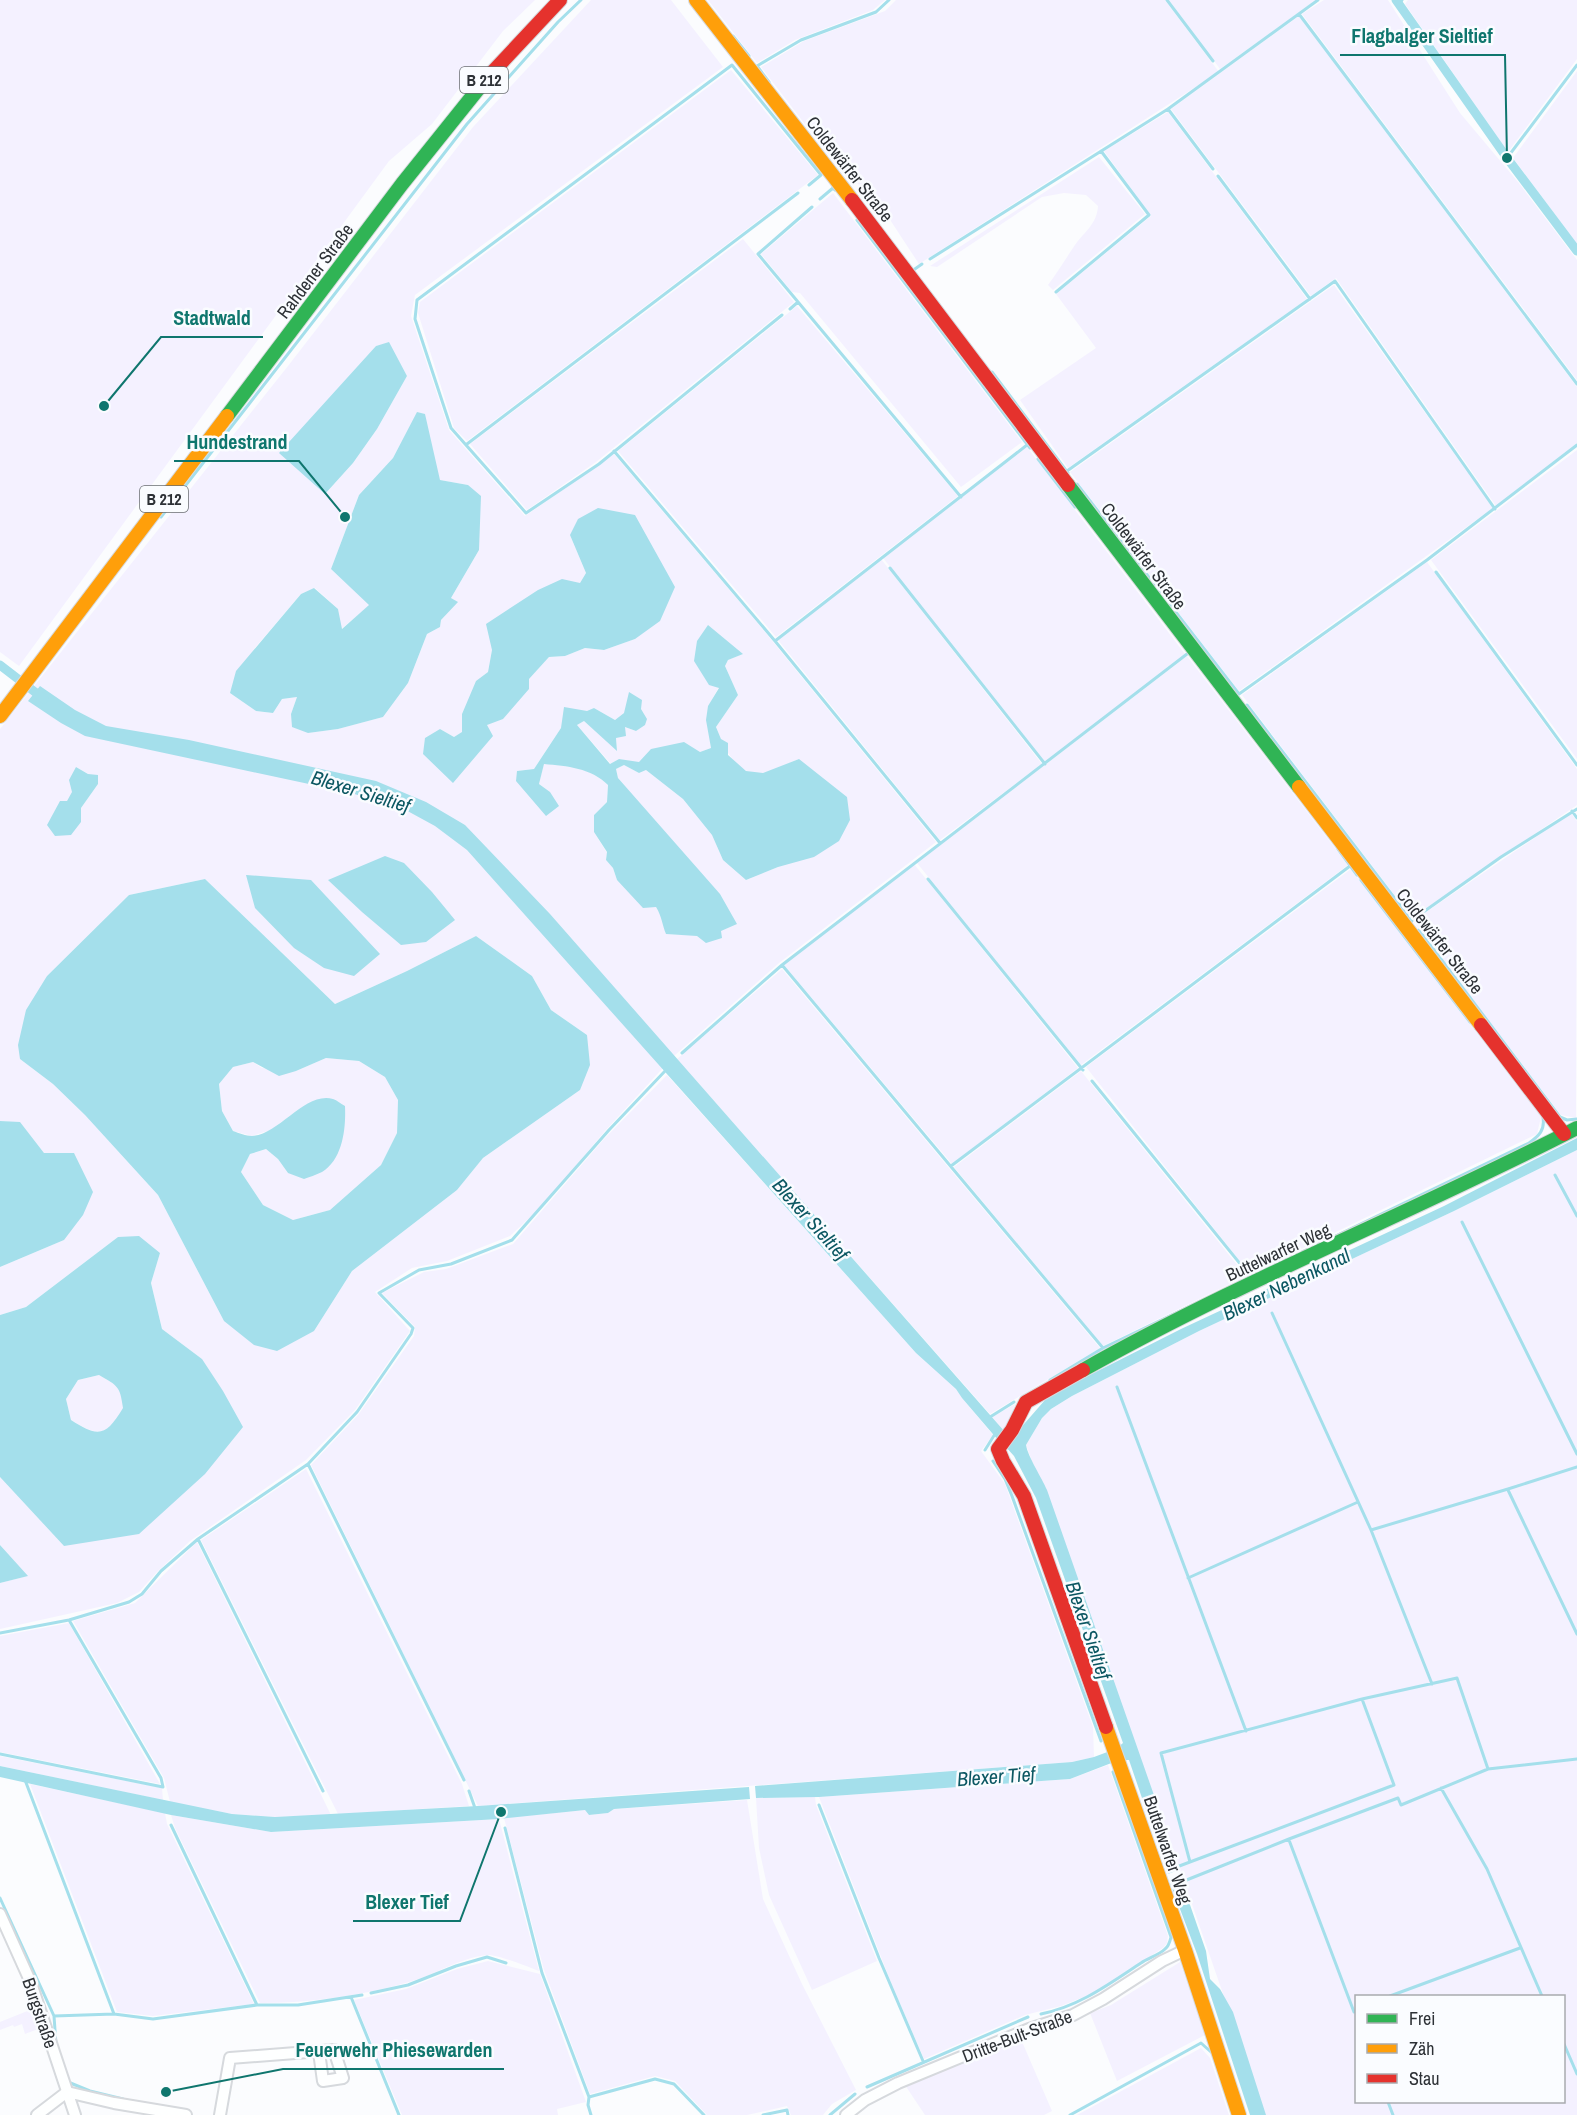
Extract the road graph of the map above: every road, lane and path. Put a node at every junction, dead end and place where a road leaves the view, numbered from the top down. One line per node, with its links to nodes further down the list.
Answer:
1 (560, 0): 3 (street, Rahdener Straße / B 212)
2 (696, 0): 5 (street, Coldewärfer Straße)
3 (0, 716)
4 (1577, 1128): 5 (street, Buttelwarfer Weg)
5 (1564, 1134): 7 (street, Buttelwarfer Weg)
6 (0, 1914): 9 (street, Burgstraße)
7 (1185, 1950): 14 (street, Dritte-Bult-Straße); 15 (street, Buttelwarfer Weg)
8 (319, 2052): 8 (street); 13 (street)
9 (67, 2092): 10 (street); 11 (street, Burgstraße); 12 (street)
10 (37, 2115)
11 (75, 2115)
12 (186, 2115)
13 (219, 2115)
14 (846, 2115)
15 (1239, 2115)

